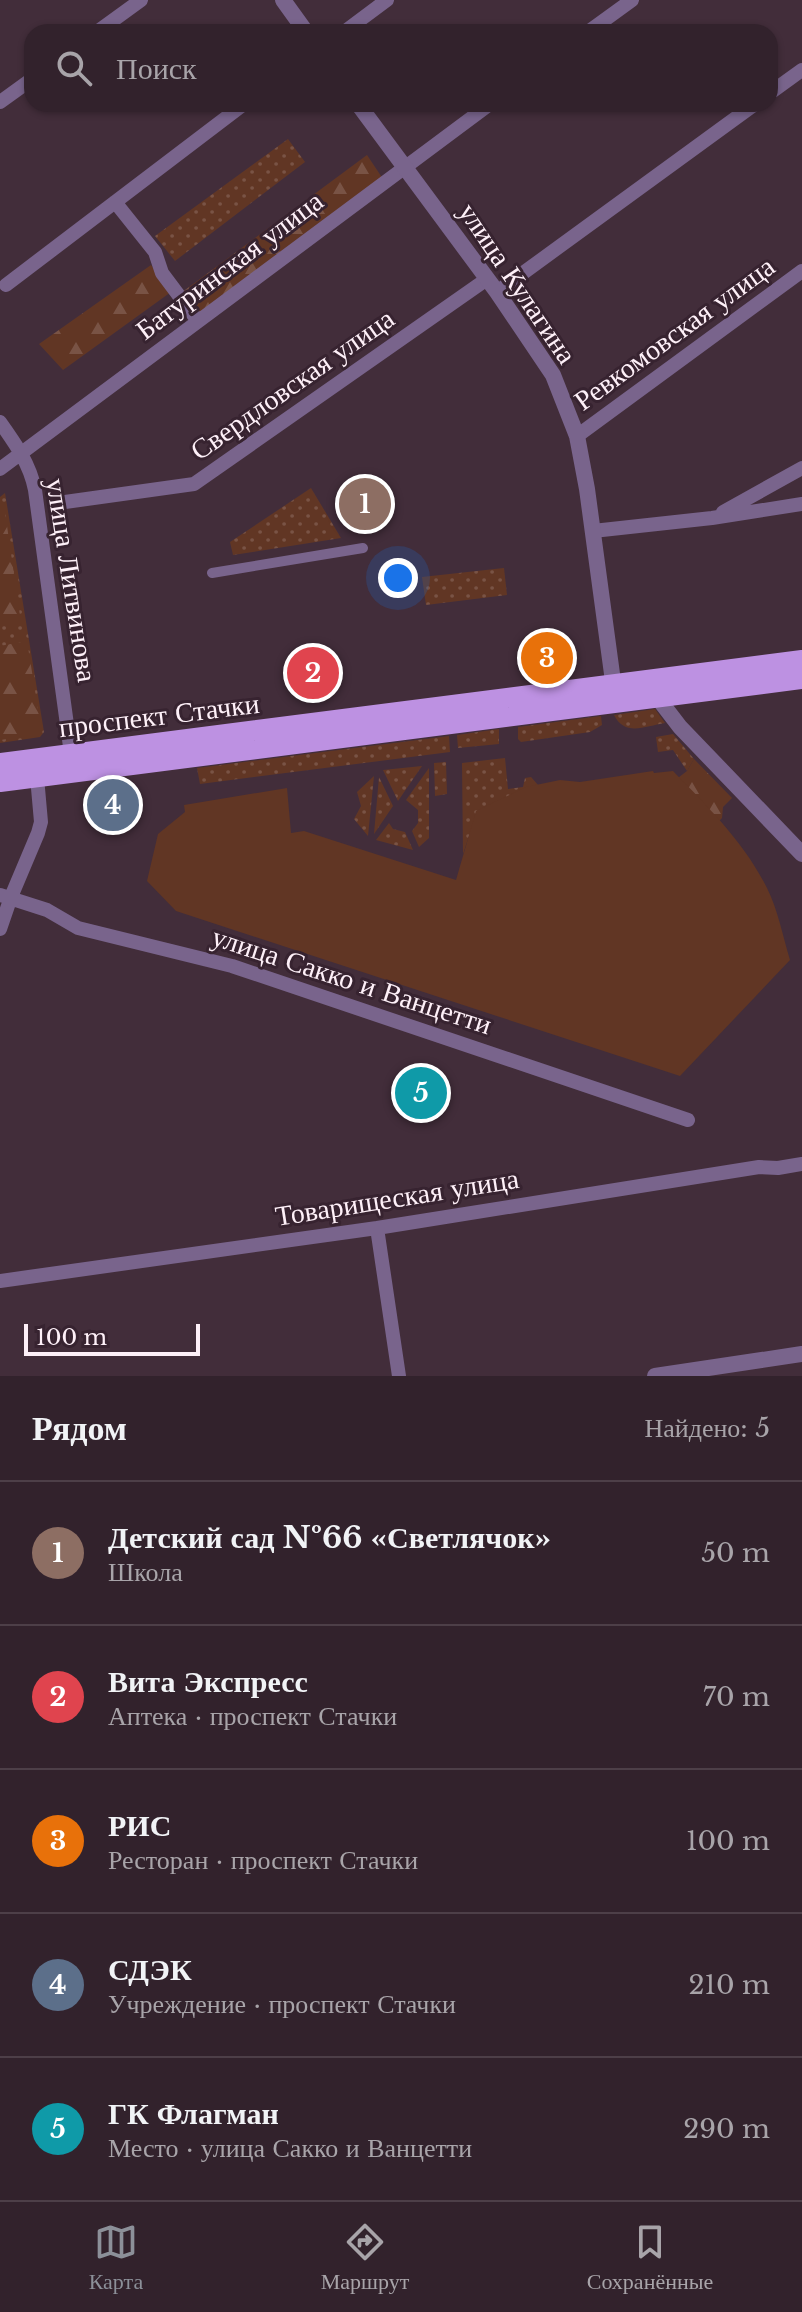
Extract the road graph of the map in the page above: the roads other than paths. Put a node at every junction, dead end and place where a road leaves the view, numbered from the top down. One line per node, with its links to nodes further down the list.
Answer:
1 (141, 0): 5 (street)
2 (283, 0): 6 (street)
3 (387, 0): 7 (street)
4 (632, 0): 8 (street)
5 (108, 24)
6 (300, 24)
7 (355, 24)
8 (599, 24)
9 (802, 70): 11 (street)
10 (24, 85): 12 (street)
11 (778, 87)
12 (0, 102)
13 (233, 112): 18 (street)
14 (364, 112): 17 (street, улица Кулагина)
15 (479, 112): 17 (street, Батуринская улица)
16 (743, 112): 21 (street, Свердловская улица)
17 (405, 167): 21 (street, улица Кулагина); 22 (street, Батуринская улица)
18 (115, 202): 20 (street); 22 (street)
19 (802, 271): 24 (street, Ревкомовская улица)
20 (6, 285)
21 (492, 285): 24 (street, улица Кулагина); 28 (street, Свердловская улица)
22 (198, 321): 25 (street, Батуринская улица)
23 (0, 422): 25 (street, улица Литвинова)
24 (577, 436): 31 (street, улица Кулагина)
25 (21, 453): 27 (street, Батуринская улица); 38 (street, улица Литвинова)
26 (802, 468): 30 (street)
27 (0, 469)
28 (65, 502)
29 (802, 504): 30 (street)
30 (712, 518): 31 (street)
31 (593, 531): 36 (street, улица Кулагина)
32 (363, 548): 33 (street)
33 (212, 573)
34 (802, 660): 36 (main road, проспект Стачки)
35 (802, 679): 37 (main road, проспект Стачки)
36 (615, 693): 37 (main road, проспект Стачки); 38 (main road, проспект Стачки); 40 (main road, проспект Стачки)
37 (657, 697): 42 (street)
38 (71, 754): 39 (main road, проспект Стачки)
39 (0, 763)
40 (37, 777): 41 (main road, проспект Стачки); 43 (street)
41 (0, 782)
42 (802, 854)
43 (5, 896): 44 (street); 45 (street, улица Сакко и Ванцетти)
44 (0, 929)
45 (688, 1120)
46 (802, 1164): 47 (street, Товарищеская улица)
47 (377, 1228): 48 (street, Товарищеская улица); 50 (street)
48 (0, 1281)
49 (802, 1354): 51 (street)
50 (399, 1376)
51 (655, 1376)

